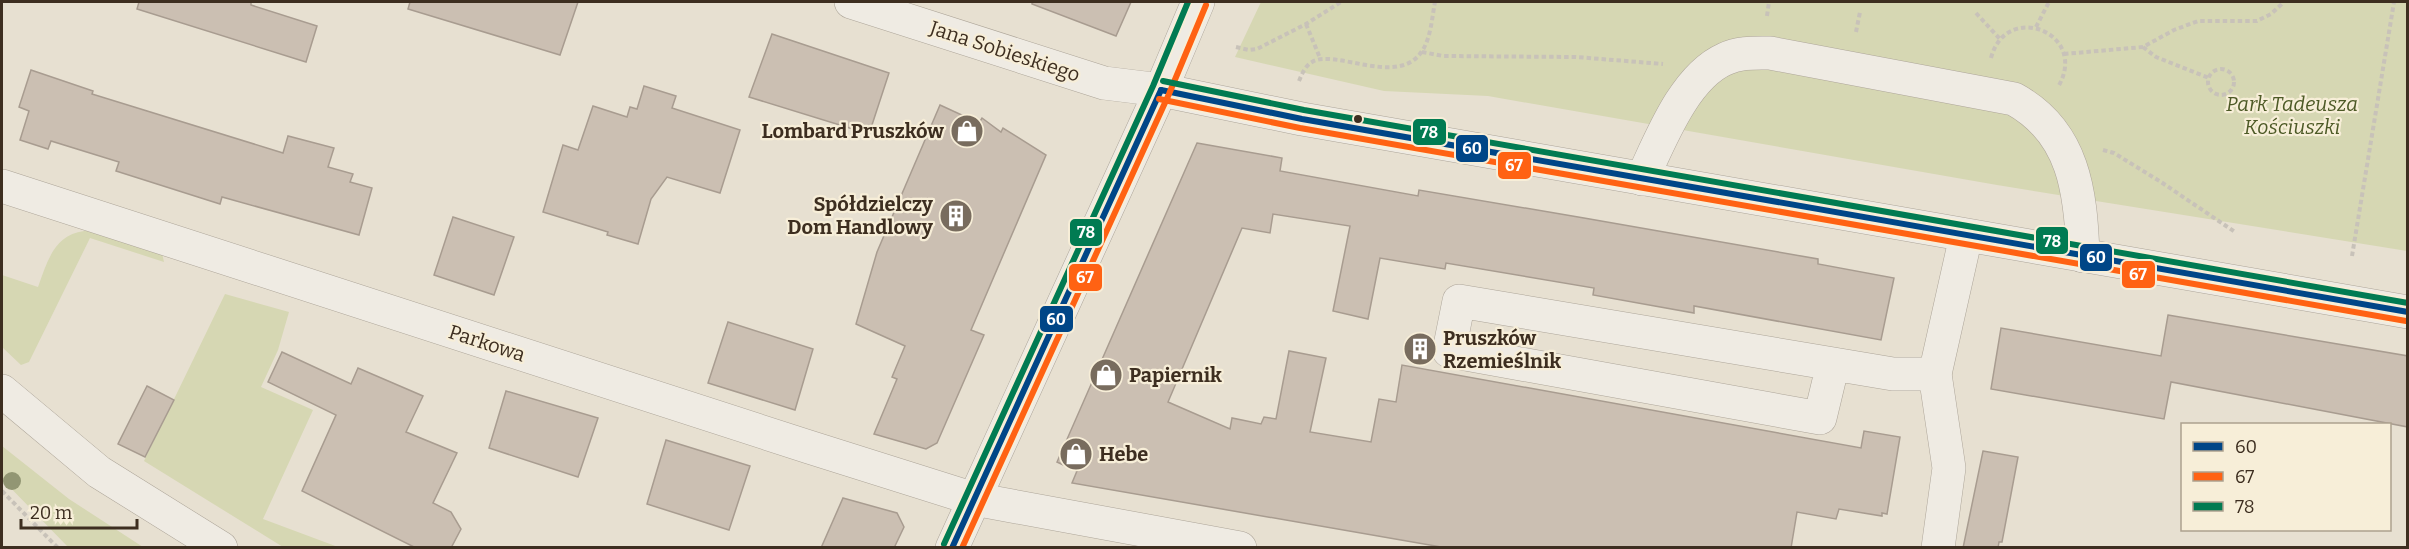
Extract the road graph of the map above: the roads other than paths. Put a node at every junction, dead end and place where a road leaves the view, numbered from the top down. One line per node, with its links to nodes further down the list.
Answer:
1 (851, 2): 3 (street, Jana Sobieskiego)
2 (1198, 2): 3 (street)
3 (1161, 90): 4 (street, Jana Sobieskiego); 12 (street)
4 (1642, 179): 6 (street, Jana Sobieskiego); 7 (street)
5 (2, 186): 12 (street, Parkowa)
6 (1966, 236): 7 (street, Jana Sobieskiego); 10 (street)
7 (2083, 256): 8 (street, Jana Sobieskiego)
8 (2408, 312)
9 (1833, 364): 9 (street); 10 (street)
10 (1935, 374): 16 (street)
11 (2, 391): 13 (street)
12 (974, 499): 14 (street); 15 (street, Parkowa)
13 (221, 548)
14 (952, 548)
15 (1240, 548)
16 (1938, 548)

